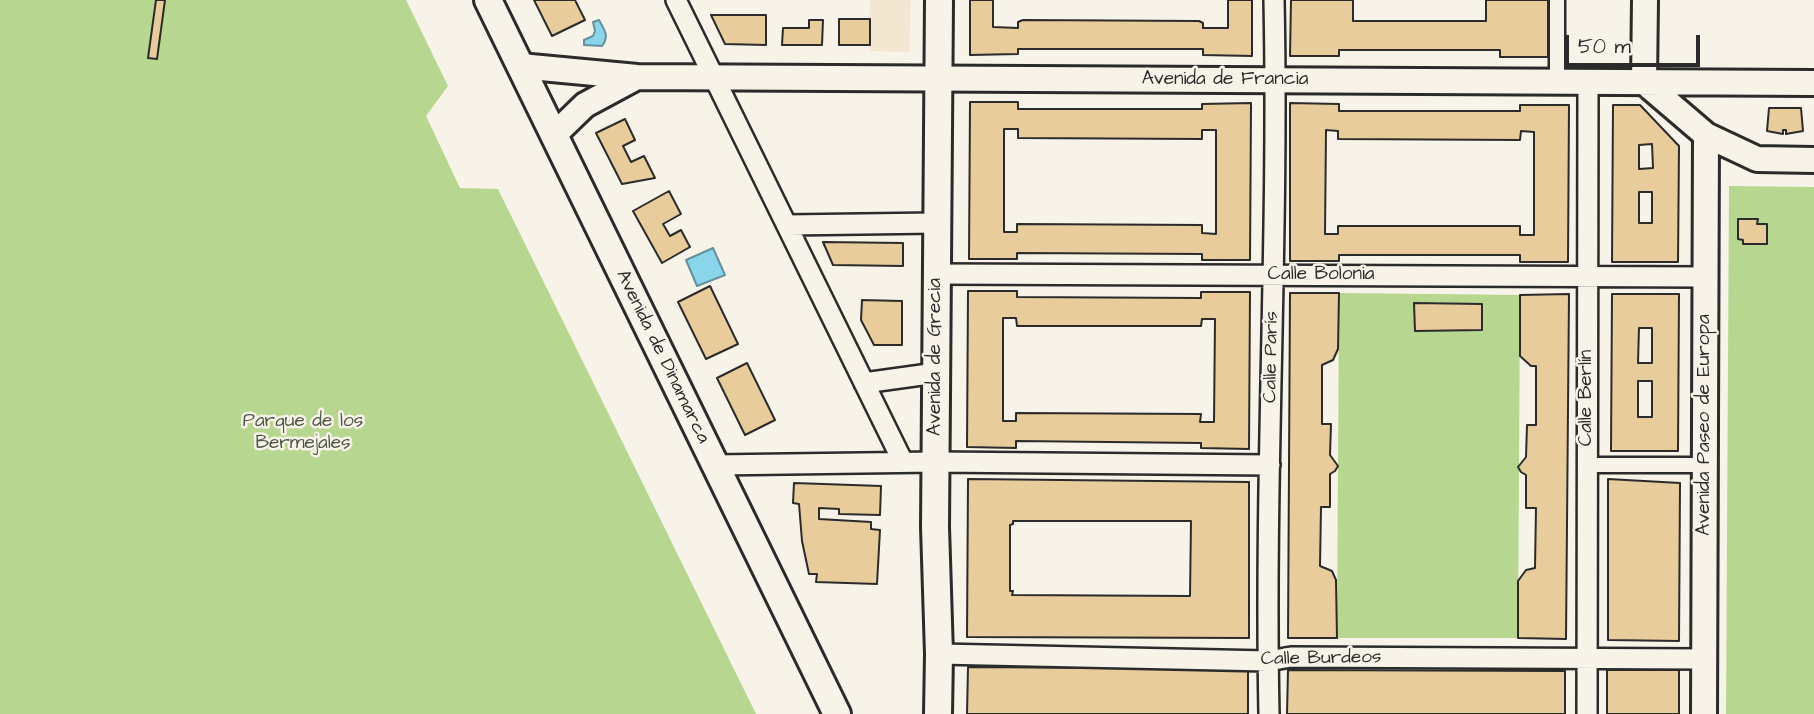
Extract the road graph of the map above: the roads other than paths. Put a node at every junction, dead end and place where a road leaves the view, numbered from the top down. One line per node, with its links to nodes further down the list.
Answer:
1 (488, 0): 7 (main road, Avenida de Dinamarca)
2 (677, 0): 10 (street)
3 (939, 0): 11 (main road, Avenida de Grecia)
4 (1274, 0): 12 (street, Calle París)
5 (1557, 0): 13 (street)
6 (1645, 0): 15 (street)
7 (520, 66): 8 (street, Avenida de Francia); 18 (main road, Avenida de Dinamarca)
8 (582, 72): 9 (street, Avenida de Francia); 17 (street)
9 (637, 77): 10 (street, Avenida de Francia); 17 (street)
10 (714, 77): 11 (street, Avenida de Francia); 22 (street)
11 (937, 78): 12 (street, Avenida de Francia); 21 (main road, Avenida de Grecia)
12 (1276, 80): 13 (street, Avenida de Francia); 24 (street, Calle París)
13 (1557, 81): 14 (street, Avenida de Francia)
14 (1588, 82): 15 (street, Avenida de Francia); 25 (street, Calle Berlín)
15 (1644, 82): 16 (street, Avenida de Francia); 19 (street)
16 (1814, 83)
17 (585, 105): 18 (street)
18 (554, 135): 34 (main road, Avenida de Dinamarca)
19 (1706, 135): 20 (street); 26 (street, Avenida Paseo de Europa)
20 (1814, 160)
21 (936, 223): 22 (street); 23 (main road, Avenida de Grecia)
22 (787, 225): 28 (street)
23 (936, 274): 24 (street, Calle Bolonia); 27 (main road, Avenida de Grecia)
24 (1274, 275): 25 (street, Calle Bolonia); 31 (street, Calle París)
25 (1588, 276): 26 (street, Calle Bolonia); 32 (street, Calle Berlín)
26 (1706, 277): 33 (street, Avenida Paseo de Europa)
27 (936, 373): 28 (street); 30 (main road, Avenida de Grecia)
28 (864, 383): 29 (street)
29 (903, 462): 30 (street); 34 (street)
30 (935, 462): 31 (street); 35 (main road, Avenida de Grecia)
31 (1270, 465): 38 (street, Calle París)
32 (1587, 465): 33 (street); 36 (street, Calle Berlín)
33 (1705, 465): 37 (street, Avenida Paseo de Europa)
34 (714, 466): 39 (main road, Avenida de Dinamarca)
35 (939, 654): 38 (street, Calle Burdeos); 40 (main road, Avenida de Grecia)
36 (1586, 657): 37 (street, Calle Burdeos); 38 (street, Calle Burdeos); 42 (street, Calle Berlín)
37 (1703, 659): 43 (street, Avenida Paseo de Europa)
38 (1268, 661): 41 (street, Calle París)
39 (837, 714)
40 (938, 714)
41 (1269, 714)
42 (1587, 714)
43 (1704, 714)

